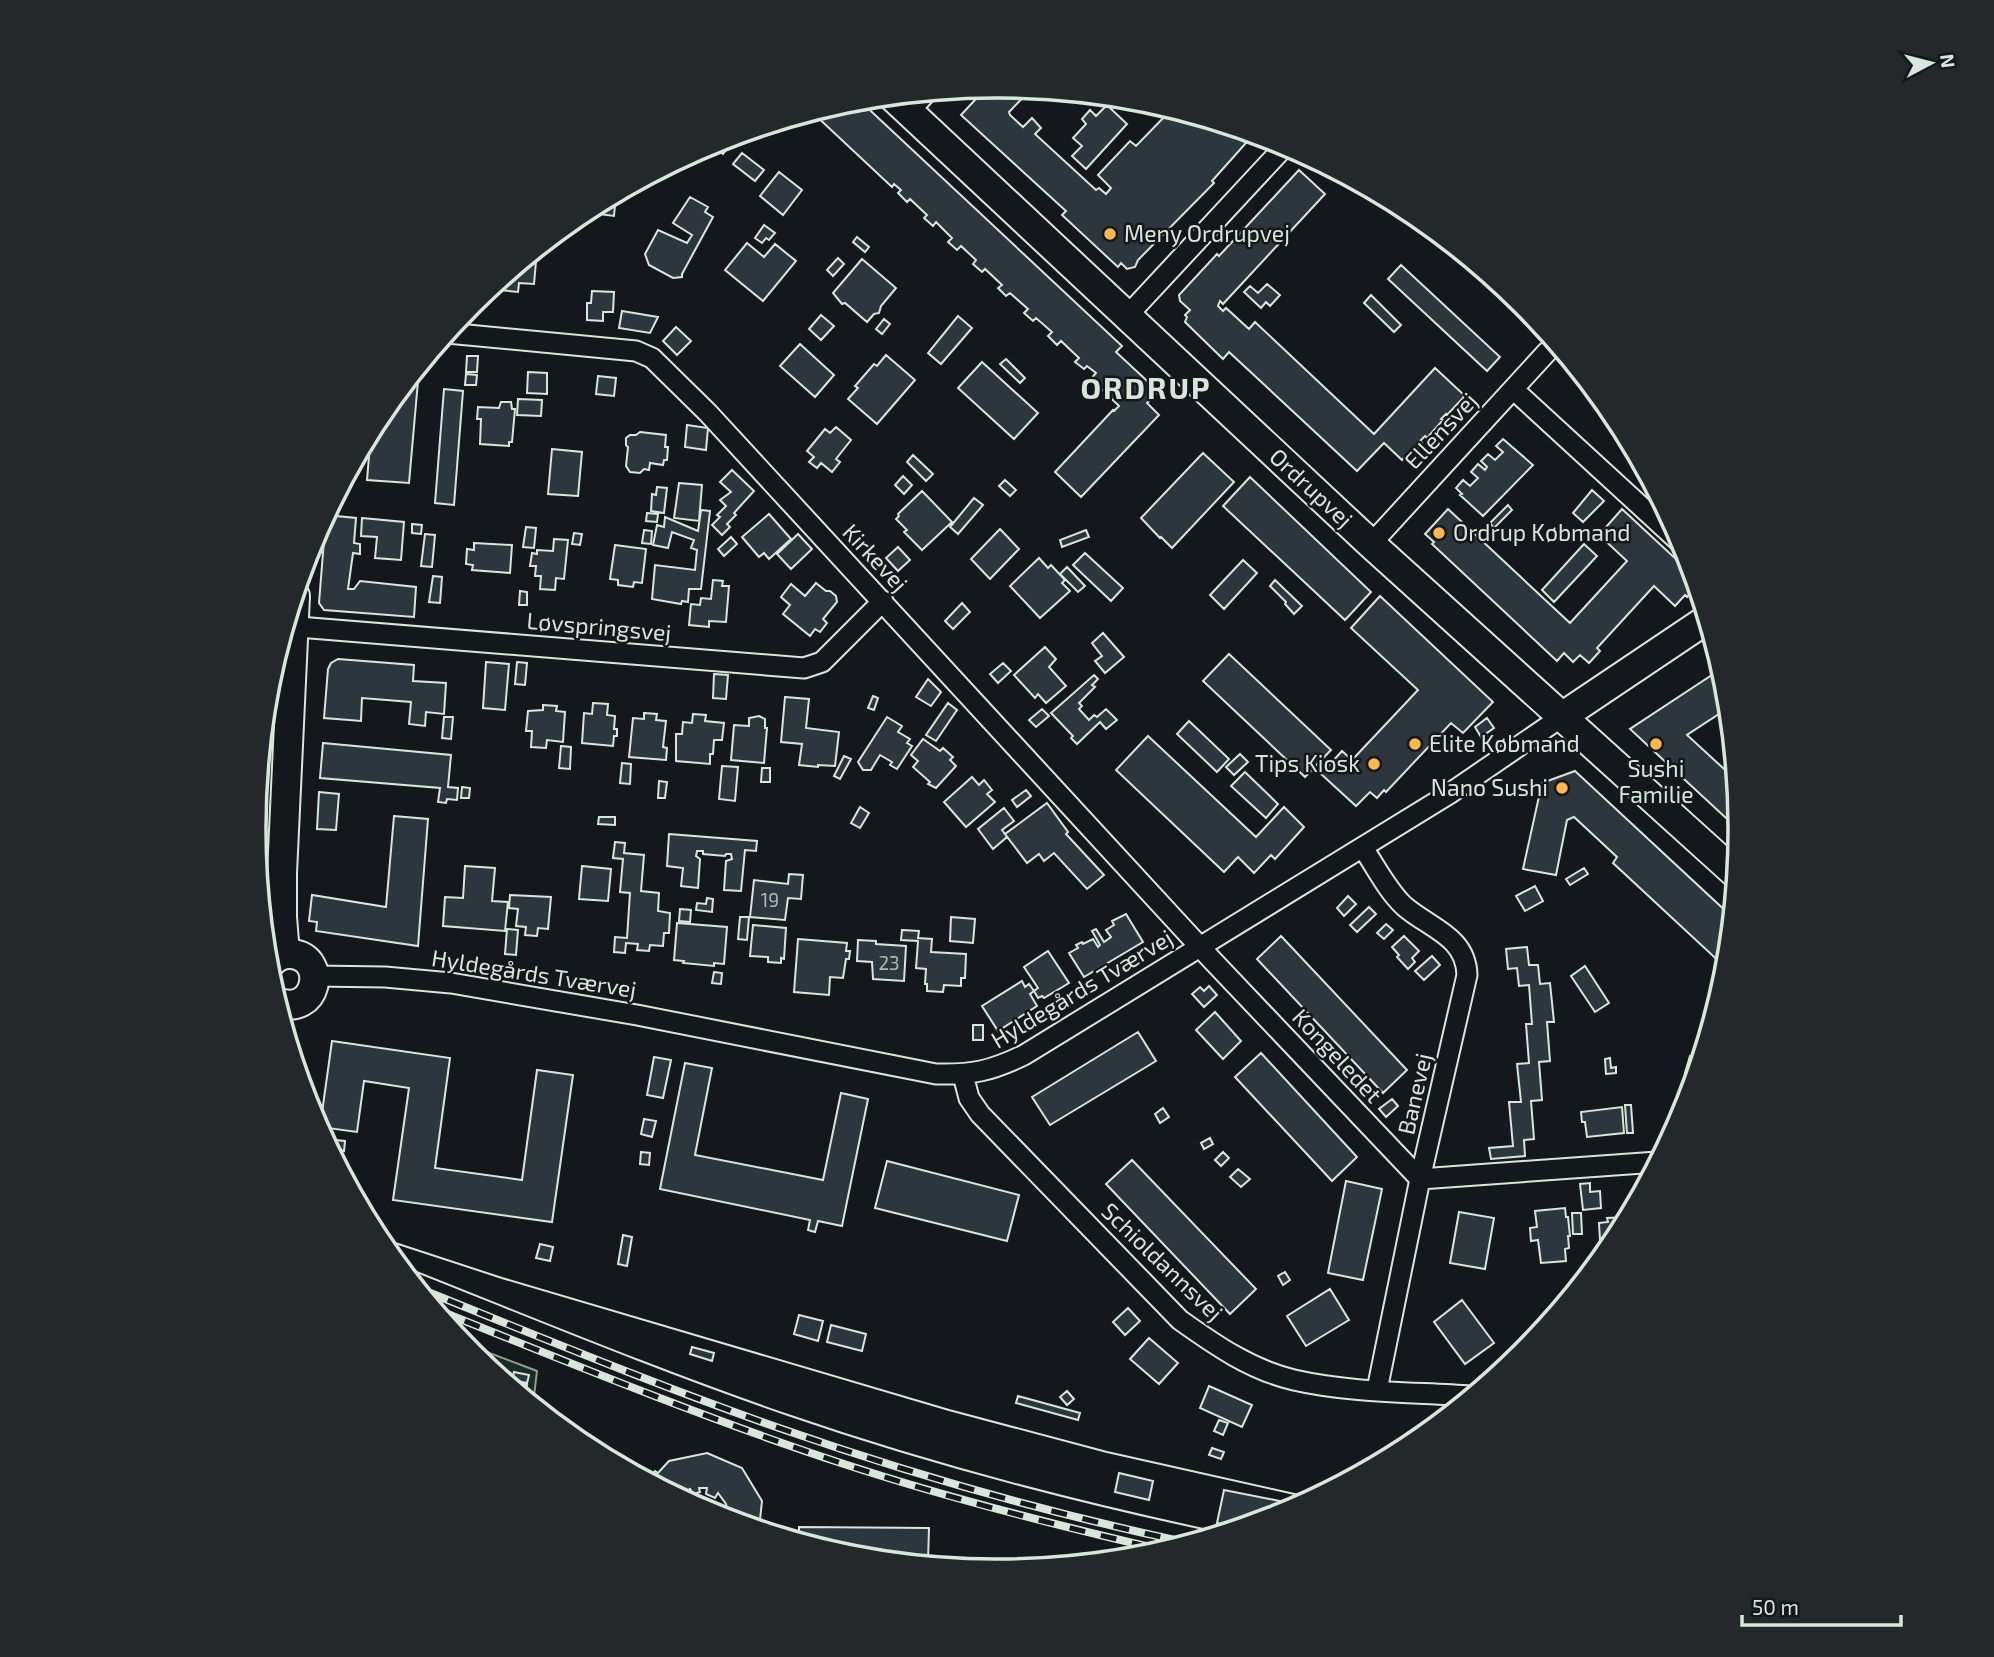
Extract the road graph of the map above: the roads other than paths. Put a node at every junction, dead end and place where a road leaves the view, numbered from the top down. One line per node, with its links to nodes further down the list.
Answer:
1 (912, 103): 3 (street, Ordrupvej)
2 (1277, 154): 3 (street)
3 (1128, 315): 8 (street, Ordrupvej)
4 (460, 334): 9 (street, Kirkevej)
5 (1546, 352): 6 (street, Ellensvej)
6 (1513, 388): 7 (street); 8 (street, Ellensvej)
7 (1660, 523)
8 (1371, 544): 13 (street, Ordrupvej)
9 (883, 601): 11 (street, Løvspringsvej); 16 (street, Kirkevej)
10 (1699, 625): 13 (street)
11 (295, 626)
12 (288, 652): 17 (street)
13 (1563, 716): 14 (street, Hyldegårds Tværvej); 15 (street, Ordrupvej)
14 (1363, 848): 16 (street, Hyldegårds Tværvej); 23 (street, Banevej)
15 (1726, 865)
16 (1200, 947): 21 (street, Hyldegårds Tværvej); 23 (street, Kongeledet)
17 (277, 950)
18 (279, 959): 19 (street)
19 (315, 976): 20 (street); 21 (street, Hyldegårds Tværvej)
20 (288, 1005)
21 (963, 1075): 24 (street, Schioldannsvej)
22 (1646, 1163): 23 (street)
23 (1420, 1179): 24 (street, Banevej)
24 (1377, 1390): 25 (street, Schioldannsvej)
25 (1458, 1395)

